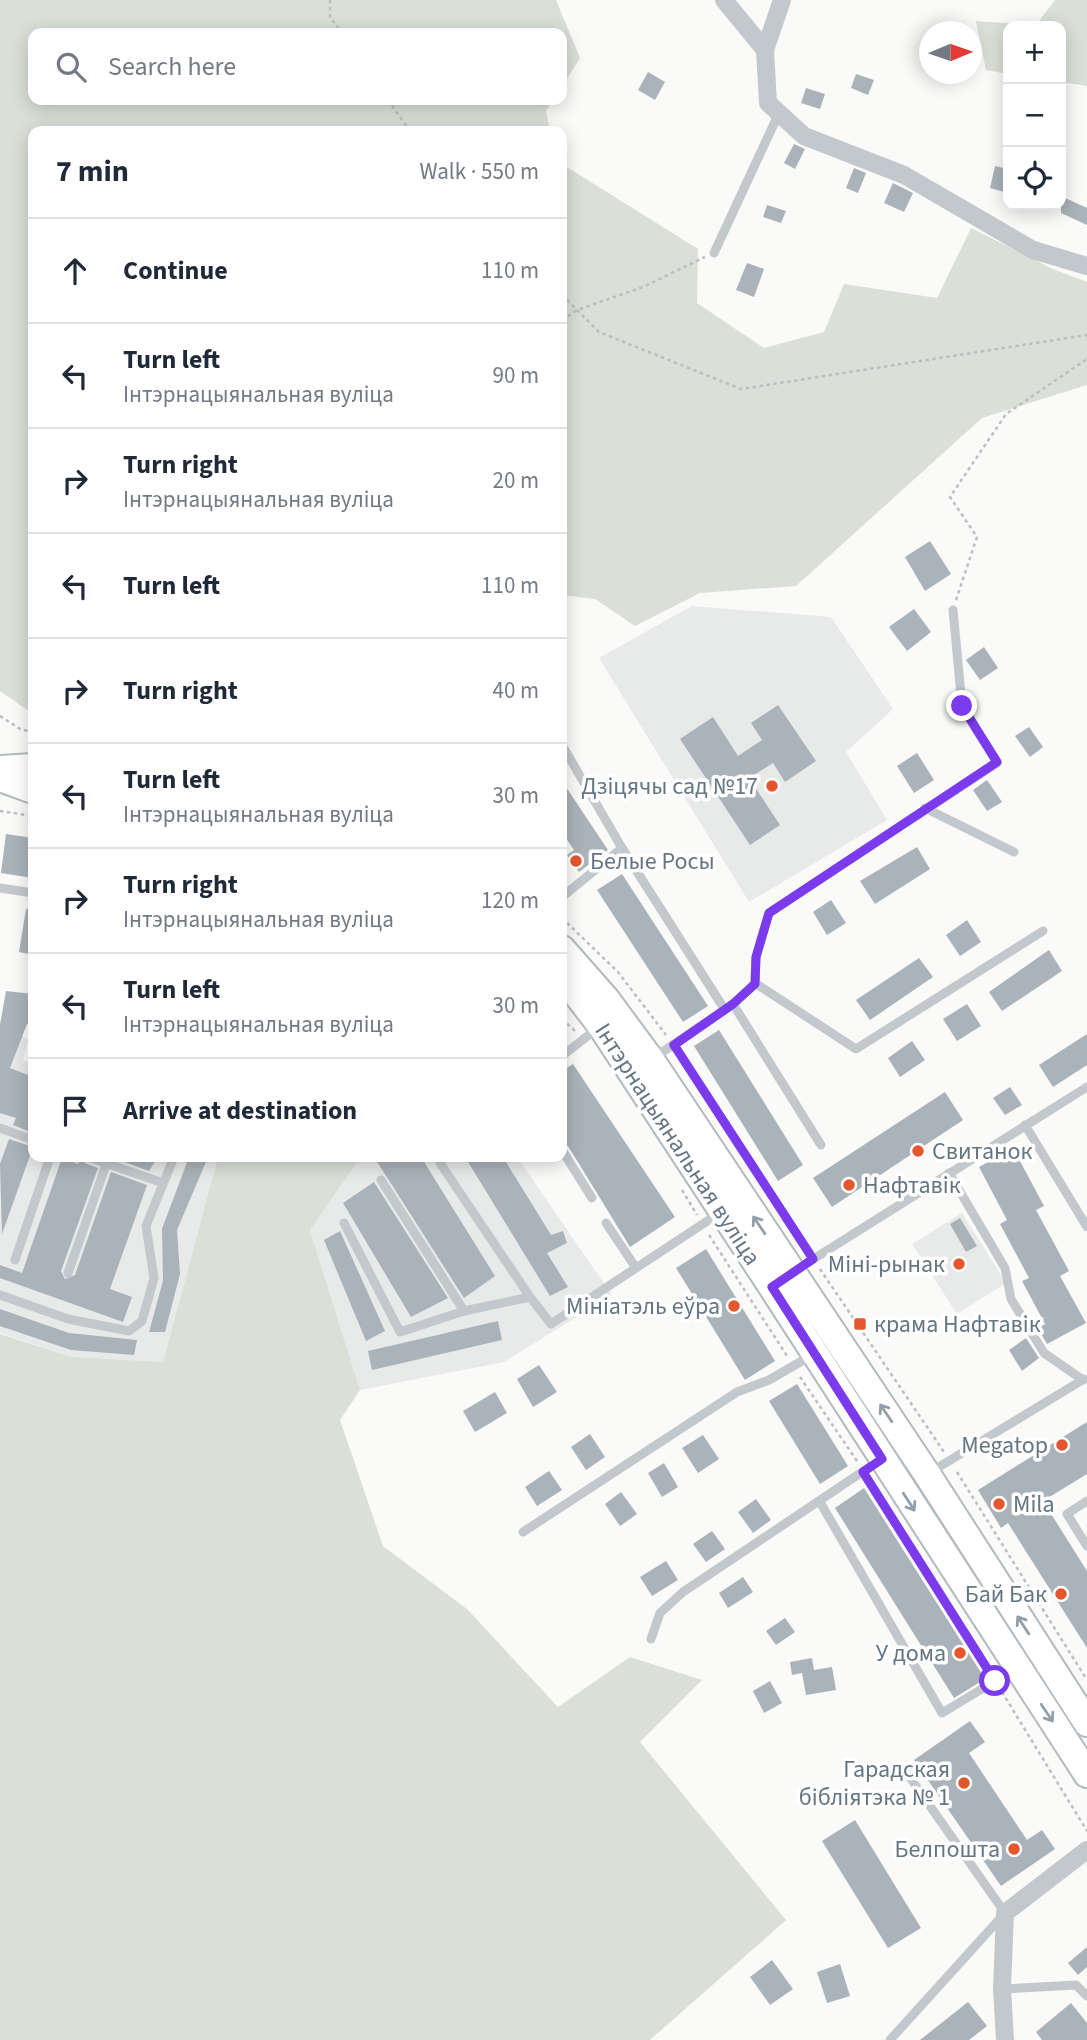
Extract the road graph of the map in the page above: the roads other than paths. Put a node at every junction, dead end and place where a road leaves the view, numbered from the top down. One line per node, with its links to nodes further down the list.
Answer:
1 (724, 0): 3 (street)
2 (782, 0): 3 (street)
3 (765, 50): 4 (street)
4 (779, 113): 5 (lane); 6 (street)
5 (714, 253)
6 (1087, 266)
7 (953, 610): 12 (lane)
8 (567, 754): 13 (lane)
9 (28, 769): 10 (main road)
10 (0, 779): 11 (main road)
11 (28, 788)
12 (925, 808): 14 (lane); 20 (lane)
13 (622, 848): 17 (lane); 22 (lane)
14 (1014, 852)
15 (0, 888): 16 (lane)
16 (28, 892)
17 (567, 893)
18 (1043, 931): 20 (lane)
19 (567, 955): 25 (main road, Інтэрнацыянальная вуліца)
20 (755, 984): 22 (lane)
21 (567, 985): 23 (main road, Інтэрнацыянальная вуліца)
22 (729, 1007): 25 (lane); 31 (lane)
23 (592, 1033): 24 (lane); 41 (main road, Інтэрнацыянальная вуліца)
24 (567, 1052)
25 (651, 1060): 48 (main road, Інтэрнацыянальная вуліца, one-way to 25)
26 (1087, 1087): 27 (lane)
27 (1025, 1125): 37 (lane); 44 (lane)
28 (2, 1129): 29 (lane); 30 (lane)
29 (28, 1138)
30 (0, 1141)
31 (821, 1145)
32 (567, 1158): 40 (lane)
33 (49, 1162): 45 (lane)
34 (107, 1162): 39 (lane); 47 (lane)
35 (172, 1162): 39 (lane)
36 (440, 1163): 50 (lane)
37 (948, 1173): 48 (lane); 53 (lane)
38 (381, 1180): 51 (lane)
39 (163, 1183): 49 (lane)
40 (592, 1198)
41 (712, 1218): 46 (lane); 48 (main road, Інтэрнацыянальная вуліца)
42 (344, 1223): 51 (lane)
43 (606, 1223): 46 (lane)
44 (1087, 1227)
45 (15, 1260)
46 (636, 1268): 50 (lane)
47 (68, 1273)
48 (792, 1273): 52 (main road, Інтэрнацыянальная вуліца); 55 (main road, Інтэрнацыянальная вуліца, one-way to 48)
49 (0, 1295)
50 (530, 1297): 51 (lane)
51 (464, 1311)
52 (803, 1360): 54 (main road, Інтэрнацыянальная вуліца); 58 (lane)
53 (1085, 1379): 55 (lane)
54 (873, 1465): 57 (lane); 61 (main road, Інтэрнацыянальная вуліца, one-way to 61)
55 (938, 1467): 62 (main road, Інтэрнацыянальная вуліца, one-way to 55)
56 (1087, 1501): 59 (lane)
57 (820, 1502): 60 (lane); 61 (lane)
58 (523, 1532)
59 (1087, 1546)
60 (651, 1639)
61 (1006, 1674): 64 (main road, Інтэрнацыянальная вуліца, one-way to 64)
62 (1087, 1723)
63 (904, 1769): 66 (lane)
64 (1087, 1774)
65 (1087, 1850): 66 (street)
66 (1005, 1913): 67 (street); 69 (lane)
67 (1002, 1989): 68 (lane); 70 (street)
68 (1087, 1996)
69 (890, 2040)
70 (1005, 2040)

